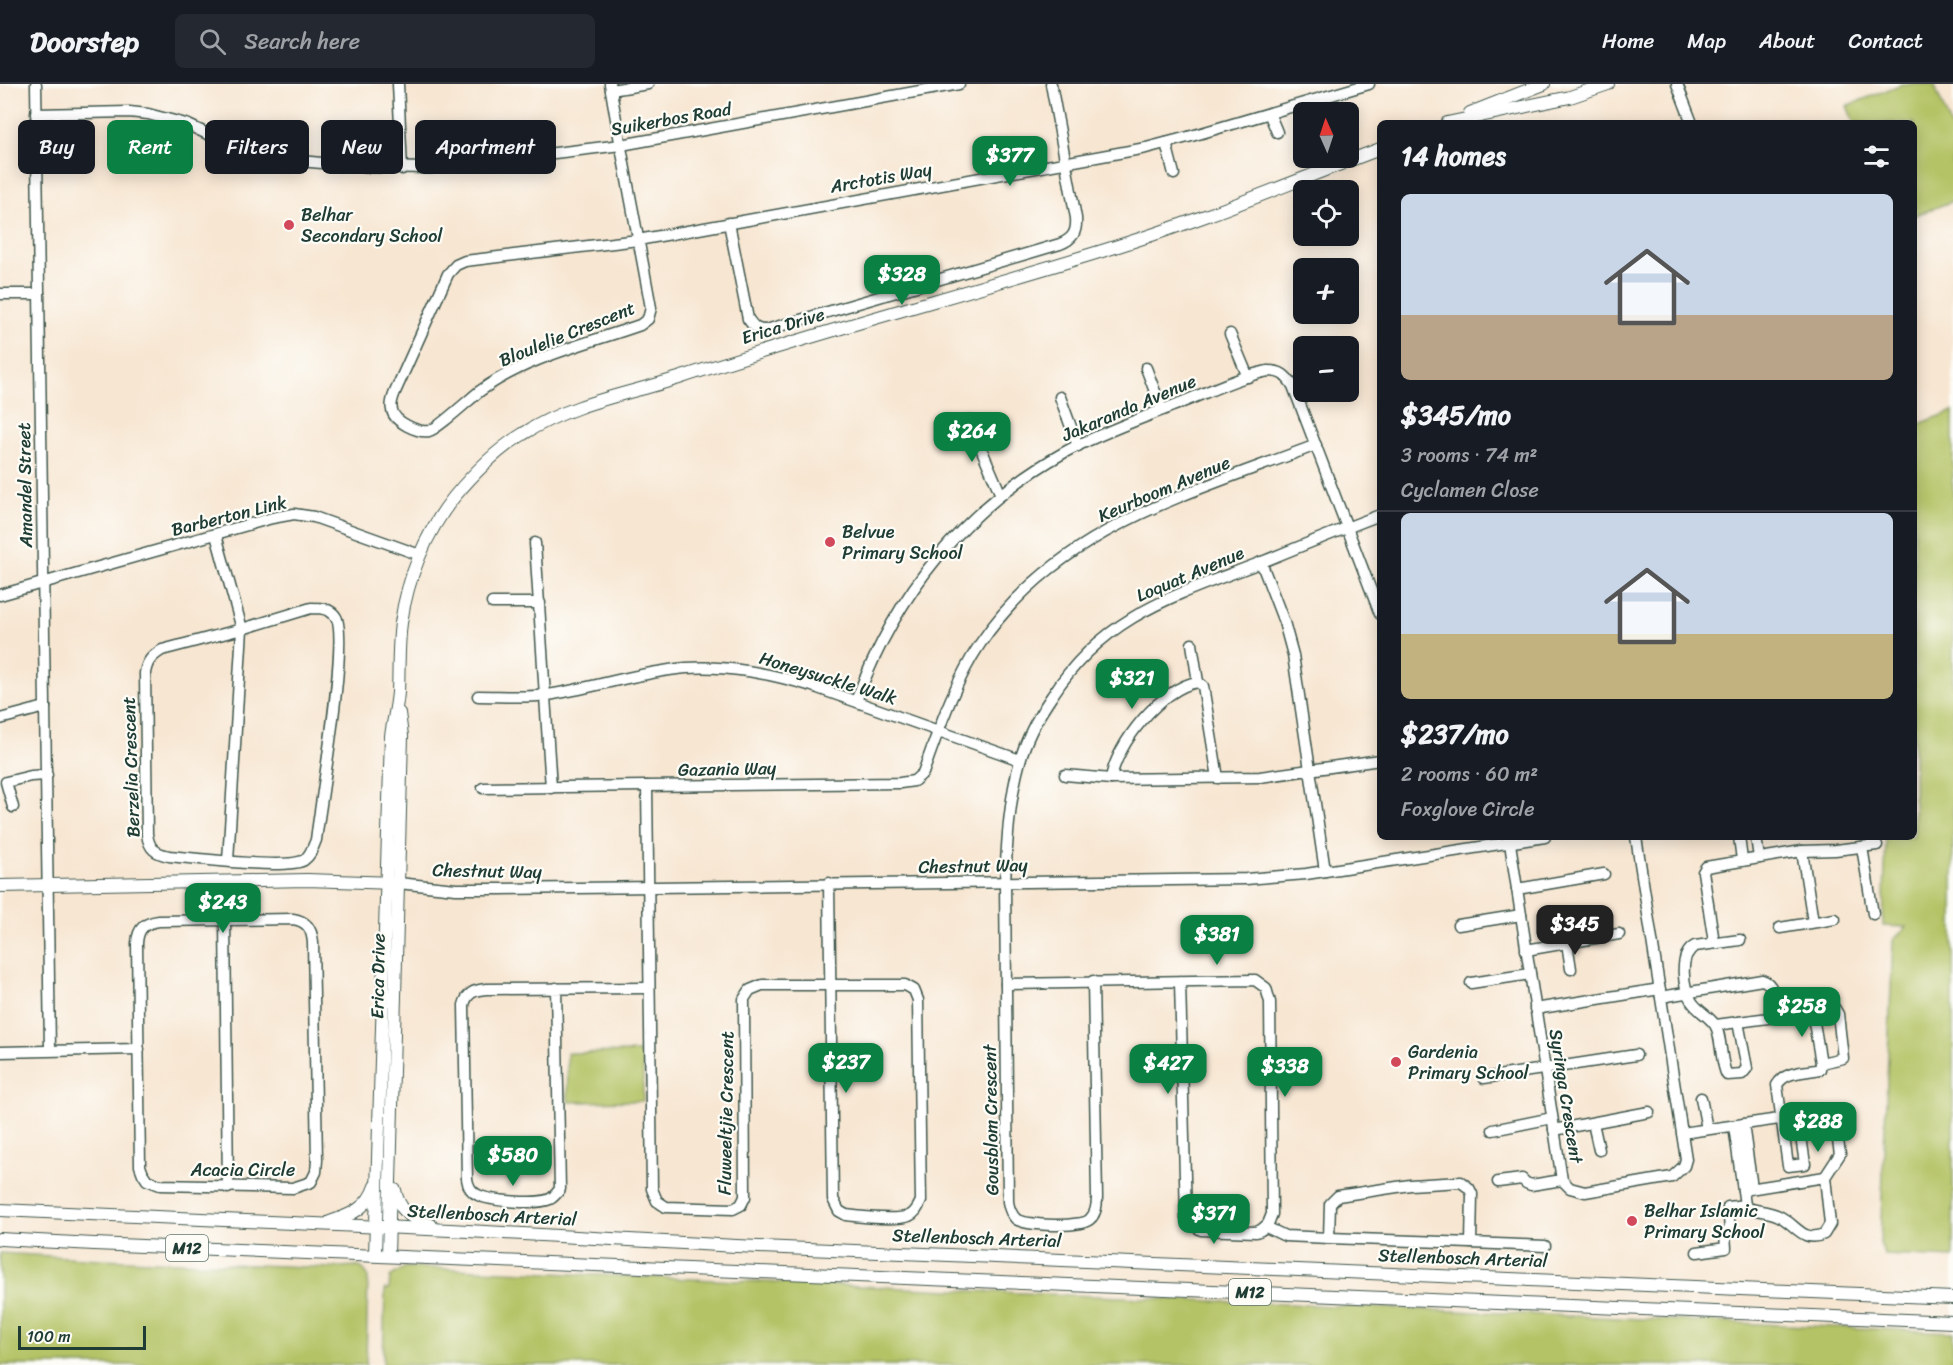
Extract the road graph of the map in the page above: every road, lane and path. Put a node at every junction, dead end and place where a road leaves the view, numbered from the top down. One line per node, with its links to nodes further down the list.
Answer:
1 (36, 84): 12 (street, Amandel Street)
2 (398, 84): 13 (street)
3 (648, 84): 10 (street)
4 (959, 84): 19 (street, Suikerbos Road)
5 (1051, 84): 22 (street)
6 (1370, 84): 11 (street, Arctotis Way)
7 (1544, 84): 14 (main road)
8 (1608, 84): 15 (main road)
9 (1677, 84): 16 (street)
10 (610, 87): 19 (street, Bloulelie Crescent)
11 (1269, 113): 17 (street); 18 (street, Arctotis Way)
12 (36, 114): 21 (street, Suikerbos Road); 28 (street, Amandel Street)
13 (400, 120)
14 (1454, 120)
15 (1461, 120)
16 (1691, 120)
17 (1277, 132)
18 (1166, 143): 22 (street, Arctotis Way); 24 (street)
19 (621, 145): 23 (street, Suikerbos Road); 26 (street, Bloulelie Crescent)
20 (1377, 150): 42 (main road, Erica Drive)
21 (321, 162)
22 (1066, 162): 25 (street, Arctotis Way); 25 (street)
23 (403, 169)
24 (1174, 174)
25 (729, 223): 26 (street, Arctotis Way)
26 (638, 240): 26 (street, Bloulelie Crescent)
27 (0, 294): 28 (street)
28 (39, 294): 44 (street, Amandel Street)
29 (1230, 334): 31 (street)
30 (1146, 368): 33 (street)
31 (1248, 377): 33 (street, Jakaranda Avenue); 35 (street, Jakaranda Avenue)
32 (1060, 397): 36 (street)
33 (1162, 410): 36 (street, Jakaranda Avenue)
34 (969, 420): 37 (street)
35 (1316, 445): 39 (street); 57 (street, Keurboom Avenue)
36 (1077, 446): 37 (street, Jakaranda Avenue)
37 (1000, 495): 54 (street, Jakaranda Avenue)
38 (1377, 516): 39 (street, Loquat Avenue)
39 (1348, 527): 43 (street, Loquat Avenue); 48 (street)
40 (216, 535): 42 (street, Barberton Link); 44 (street, Barberton Link); 49 (street)
41 (535, 543): 47 (street)
42 (420, 555): 82 (main road, Erica Drive)
43 (1261, 562): 58 (street, Loquat Avenue); 60 (street)
44 (44, 582): 45 (street, Barberton Link); 55 (street, Amandel Street)
45 (0, 595)
46 (492, 603): 47 (street)
47 (540, 603): 52 (street)
48 (1377, 606)
49 (242, 629): 78 (street); 78 (street, Berzelia Crescent); 78 (street, Berzelia Crescent)
50 (1192, 644): 51 (street)
51 (1198, 682): 63 (street); 64 (street)
52 (546, 695): 53 (street, Honeysuckle Walk); 54 (street, Honeysuckle Walk); 67 (street)
53 (478, 696)
54 (856, 701): 57 (street, Honeysuckle Walk)
55 (45, 707): 56 (street); 61 (street, Amandel Street)
56 (0, 719)
57 (939, 730): 58 (street, Honeysuckle Walk); 65 (street, Gazania Way)
58 (1020, 760): 81 (street, Loquat Avenue)
59 (1377, 760): 60 (street)
60 (1311, 771): 63 (street); 79 (street)
61 (46, 775): 68 (street); 84 (street, Amandel Street)
62 (1065, 775): 64 (street)
63 (1218, 778): 64 (street)
64 (1111, 779)
65 (647, 786): 67 (street, Gazania Way); 86 (street, Fluweeltjie Crescent)
66 (483, 788): 67 (street, Gazania Way)
67 (551, 788)
68 (14, 807)
69 (1509, 840): 79 (street, Chestnut Way); 87 (street, Syringa Crescent)
70 (1636, 840): 110 (street, Syringa Crescent)
71 (1739, 840): 77 (street)
72 (1756, 840): 76 (street)
73 (1877, 845): 74 (street)
74 (1862, 847): 75 (street); 88 (street)
75 (1802, 851): 76 (street); 92 (street)
76 (1759, 858): 77 (street)
77 (1742, 860): 97 (street)
78 (228, 861)
79 (1325, 871): 81 (street, Chestnut Way)
80 (1604, 874): 87 (street)
81 (1005, 882): 83 (street, Chestnut Way); 105 (street, Gousblom Crescent)
82 (392, 883): 84 (main road); 86 (street, Chestnut Way); 133 (main road, Erica Drive); 134 (main road, Erica Drive)
83 (829, 884): 86 (street, Chestnut Way); 106 (street)
84 (48, 885): 85 (main road); 117 (street, Amandel Street)
85 (0, 886)
86 (648, 886): 108 (street, Fluweeltjie Crescent)
87 (1517, 889): 89 (street, Syringa Crescent)
88 (1873, 914)
89 (1521, 915): 93 (street); 99 (street, Syringa Crescent)
90 (1835, 919): 92 (street)
91 (225, 920): 116 (street, Acacia Circle); 138 (street); 138 (street, Acacia Circle)
92 (1813, 922): 94 (street)
93 (1458, 925)
94 (1779, 928)
95 (1619, 934): 98 (street)
96 (1740, 940): 97 (street)
97 (1714, 942): 109 (street)
98 (1567, 943): 99 (street); 100 (street)
99 (1526, 950): 101 (street, Syringa Crescent)
100 (1571, 969)
101 (1530, 974): 104 (street); 111 (street, Syringa Crescent)
102 (1093, 981): 103 (street); 105 (street); 105 (street, Gousblom Crescent)
103 (1180, 981): 145 (street); 145 (street)
104 (1471, 983)
105 (1006, 984)
106 (830, 985): 106 (street); 108 (street, Fluweeltjie Crescent)
107 (556, 988): 107 (street); 108 (street)
108 (649, 988)
109 (1687, 992): 110 (street); 113 (street); 115 (street)
110 (1660, 993): 111 (street); 131 (street, Syringa Crescent)
111 (1535, 1009): 121 (street, Syringa Crescent)
112 (1812, 1011): 113 (street); 120 (street); 120 (street)
113 (1778, 1016): 114 (street)
114 (1737, 1022): 115 (street); 115 (street)
115 (1716, 1026)
116 (139, 1049): 117 (street); 138 (street, Acacia Circle)
117 (50, 1050): 118 (street)
118 (0, 1052)
119 (1636, 1054): 121 (street)
120 (1821, 1064): 125 (street)
121 (1545, 1069): 122 (street); 127 (street, Syringa Crescent)
122 (1484, 1078)
123 (1701, 1098): 130 (street)
124 (1649, 1112): 126 (street)
125 (1782, 1122): 128 (street); 135 (street)
126 (1593, 1123): 127 (street); 132 (street)
127 (1553, 1124): 129 (street); 136 (street, Syringa Crescent)
128 (1738, 1125): 130 (street); 139 (street)
129 (1493, 1130)
130 (1707, 1130): 131 (street)
131 (1682, 1133): 136 (street, Syringa Crescent)
132 (1599, 1150)
133 (392, 1171): 144 (main road, Erica Drive); 146 (main road)
134 (378, 1176): 142 (main road); 143 (main road, Erica Drive)
135 (1825, 1177): 139 (street); 140 (street)
136 (1562, 1180): 137 (street)
137 (1498, 1182)
138 (228, 1188)
139 (1748, 1189): 140 (street)
140 (1744, 1205): 151 (street)
141 (0, 1210): 142 (main road, Stellenbosch Arterial / M12)
142 (321, 1224): 143 (main road, Stellenbosch Arterial / M12)
143 (376, 1227): 144 (main road, Stellenbosch Arterial / M12); 152 (main road, Erica Drive)
144 (390, 1227): 146 (main road, Stellenbosch Arterial / M12); 153 (main road, Erica Drive)
145 (1266, 1227): 147 (street)
146 (450, 1230): 154 (main road, Stellenbosch Arterial / M12)
147 (1329, 1238): 149 (street); 149 (street)
148 (0, 1239): 152 (main road, M12)
149 (1471, 1243): 150 (street)
150 (1545, 1246)
151 (1697, 1252)
152 (375, 1255): 153 (main road, M12)
153 (388, 1256): 155 (main road, M12)
154 (1953, 1298)
155 (1953, 1322)

